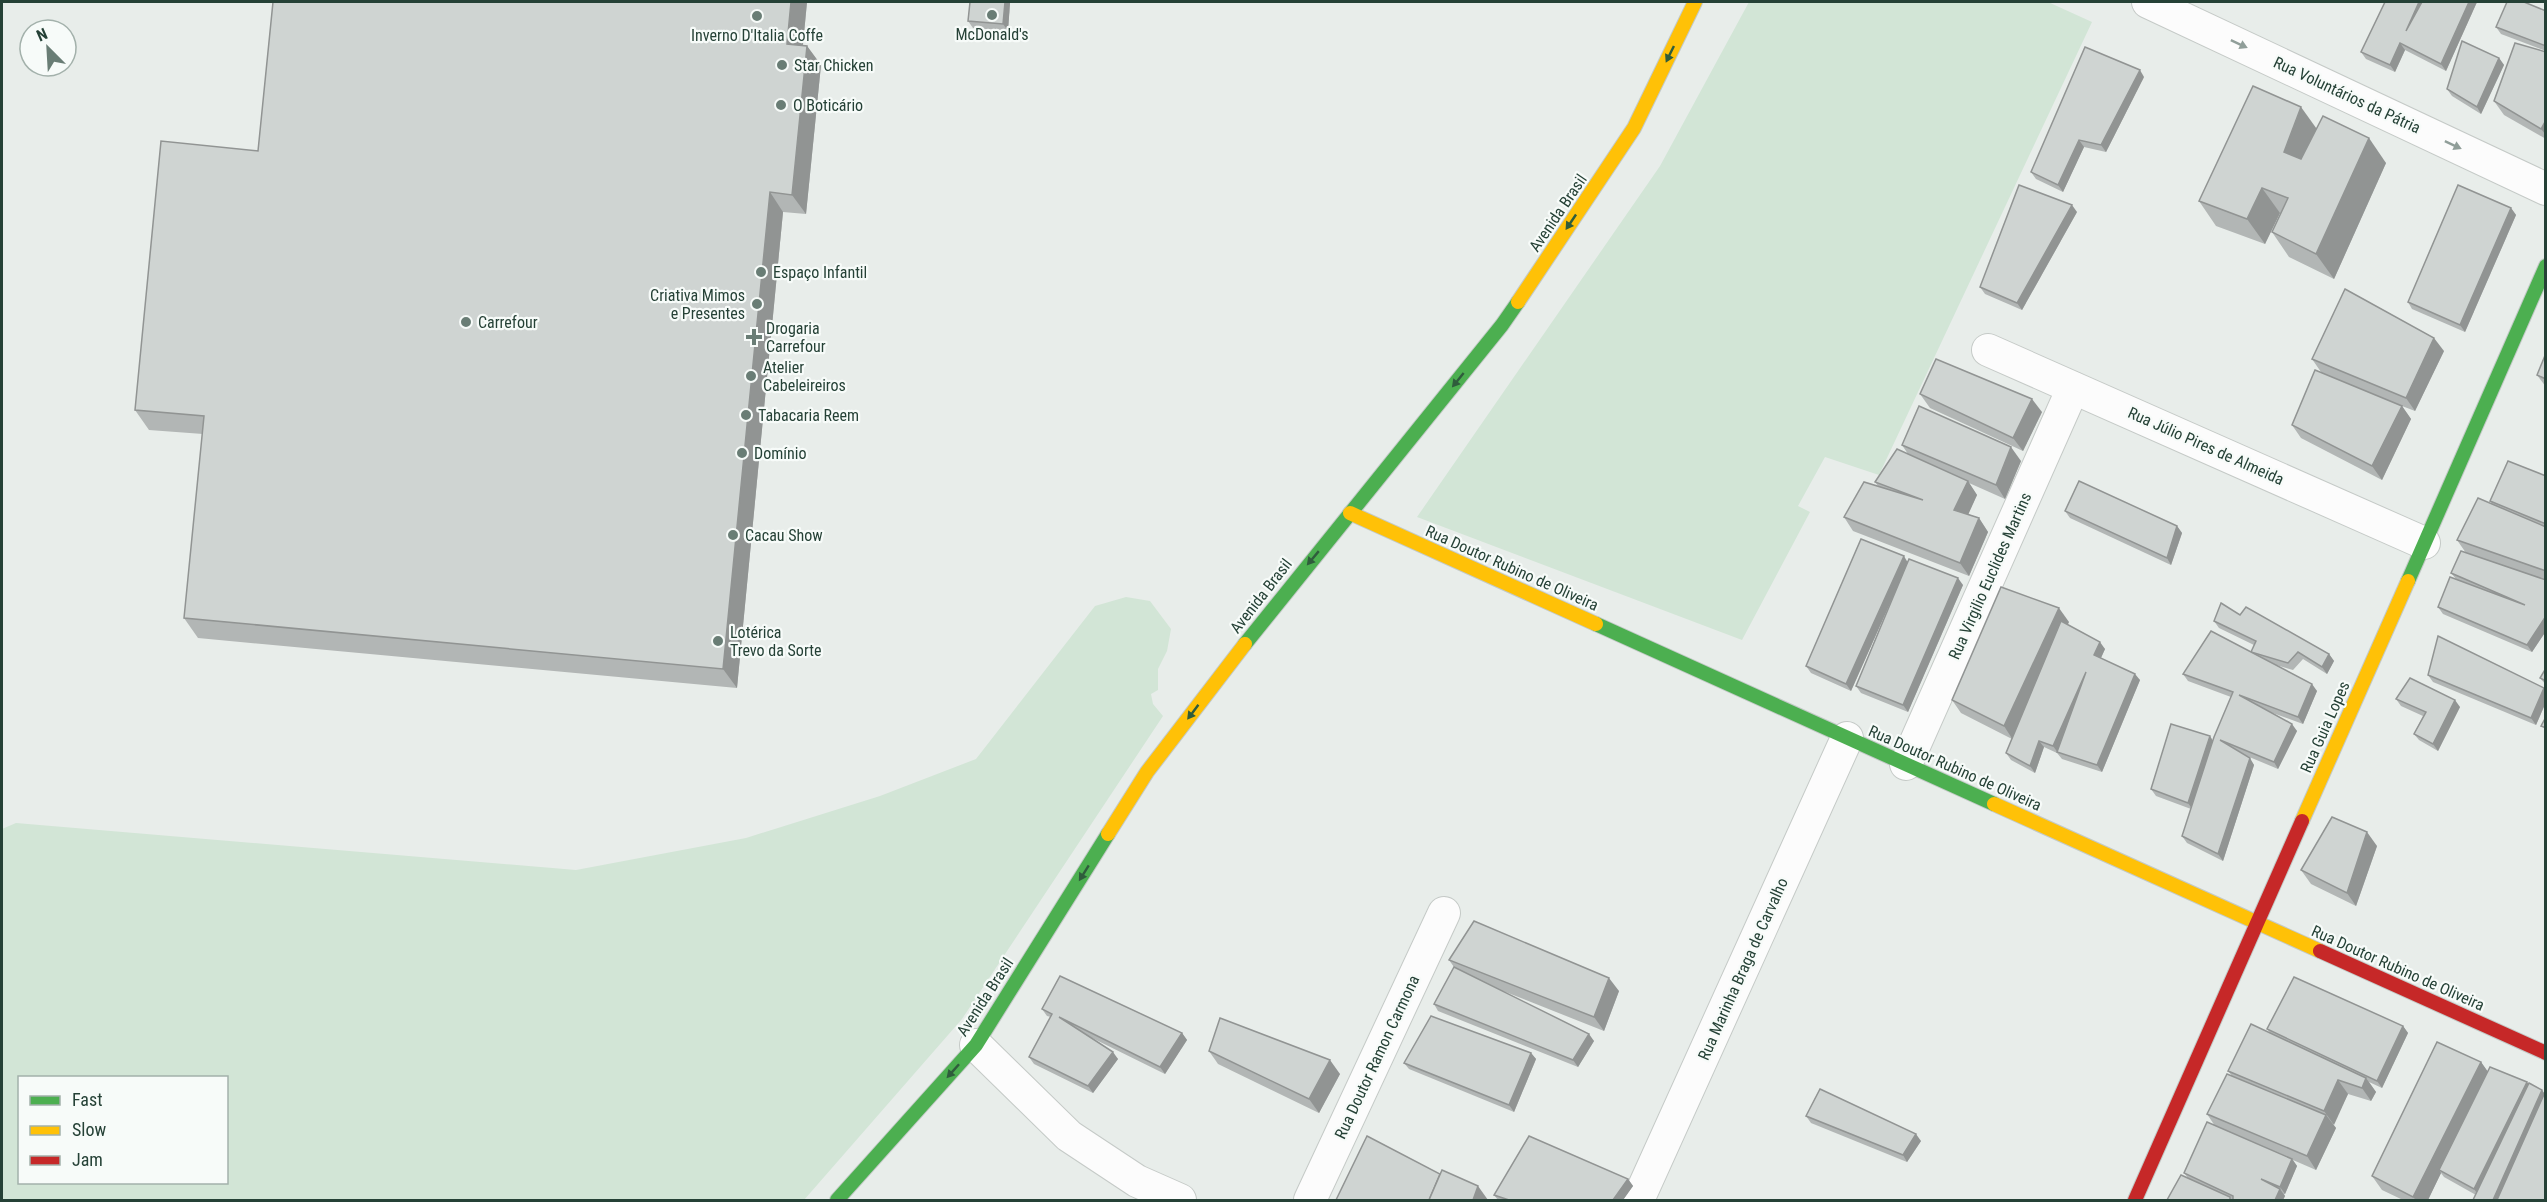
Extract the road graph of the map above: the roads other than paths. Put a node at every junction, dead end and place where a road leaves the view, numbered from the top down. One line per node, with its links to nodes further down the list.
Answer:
1 (1695, 2): 8 (street, Avenida Brasil, one-way to 8)
2 (2148, 2): 3 (street, Rua Voluntários da Pátria)
3 (2199, 12): 4 (street, Rua Voluntários da Pátria, one-way to 4)
4 (2546, 189)
5 (2546, 266): 9 (street, Rua Guia Lopes)
6 (1988, 350): 7 (street, Rua Júlio Pires de Almeida)
7 (2073, 388): 9 (street, Rua Júlio Pires de Almeida); 11 (street, Rua Virgilio Euclides Martins)
8 (1350, 513): 10 (street, Rua Doutor Rubino de Oliveira); 14 (street, Avenida Brasil, one-way to 14)
9 (2424, 543): 13 (street, Rua Guia Lopes)
10 (1847, 738): 11 (street, Rua Doutor Rubino de Oliveira); 19 (street, Rua Marinha Braga de Carvalho)
11 (1906, 764): 13 (street, Rua Doutor Rubino de Oliveira)
12 (1444, 913): 18 (street, Rua Doutor Ramon Carmona)
13 (2257, 923): 15 (street, Rua Doutor Rubino de Oliveira); 20 (street, Rua Guia Lopes)
14 (976, 1045): 16 (street, Avenida Brasil, one-way to 16); 17 (street)
15 (2546, 1053)
16 (837, 1200)
17 (1180, 1200)
18 (1310, 1200)
19 (1638, 1200)
20 (2135, 1200)

